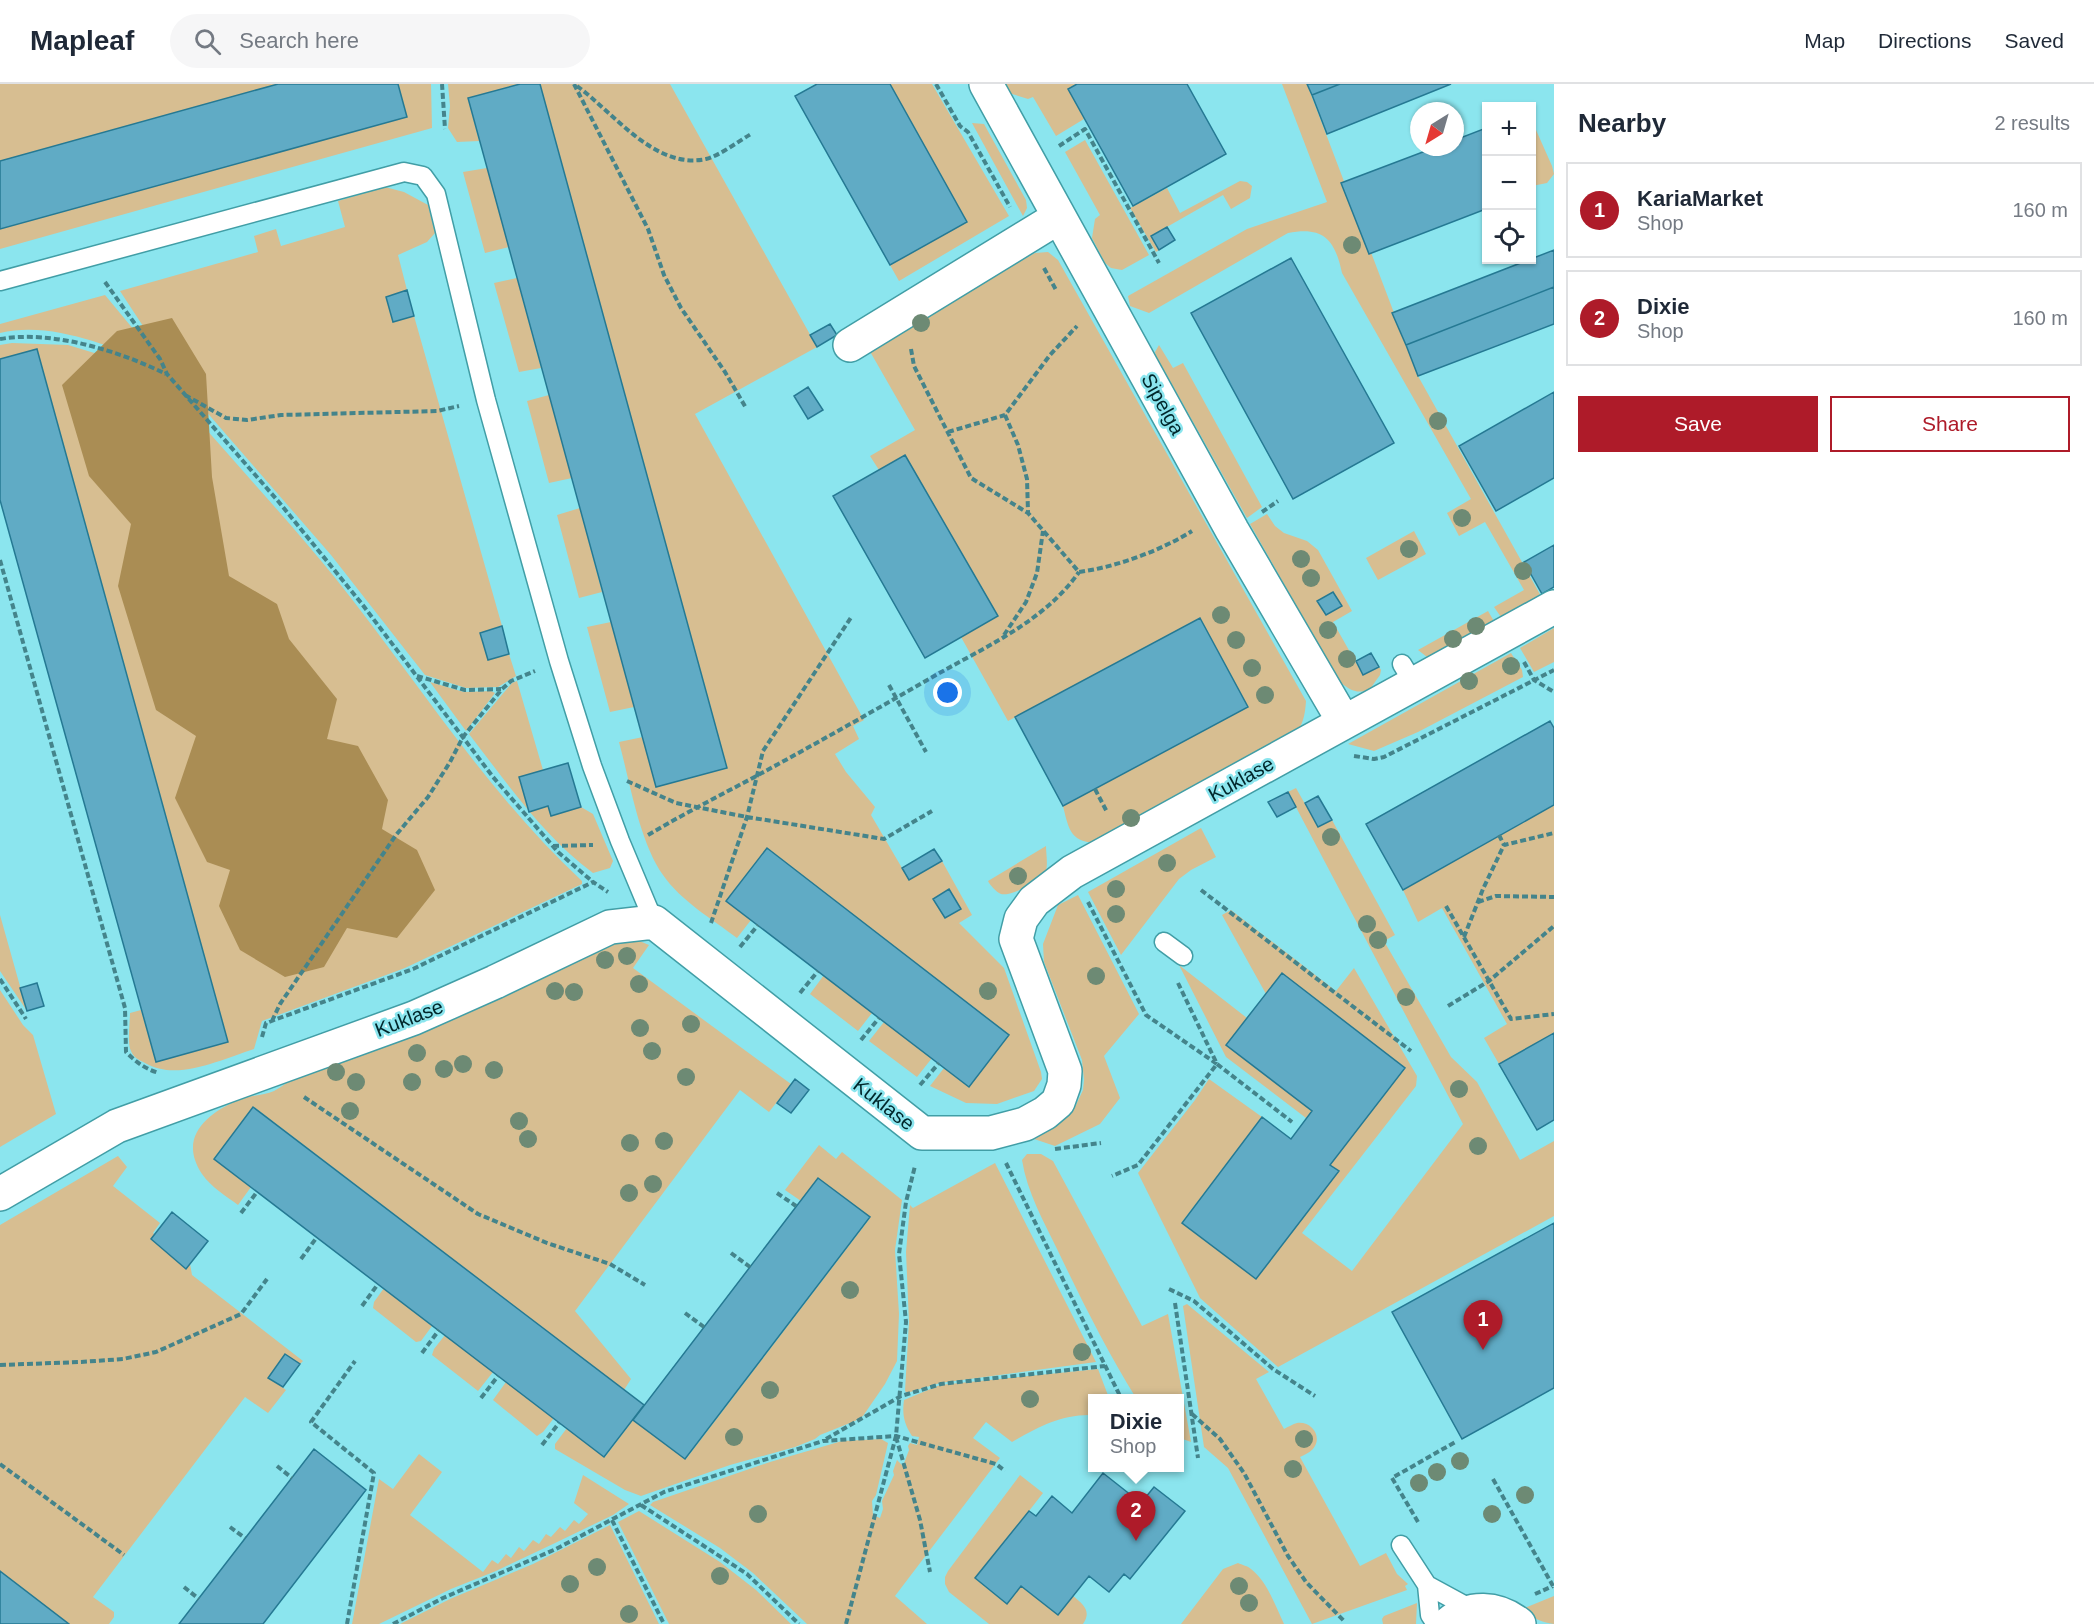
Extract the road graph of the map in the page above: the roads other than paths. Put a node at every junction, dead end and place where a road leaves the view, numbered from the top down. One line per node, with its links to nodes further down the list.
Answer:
1 (986, 84): 2 (street, Sipelga)
2 (1059, 217): 4 (street); 6 (street, Sipelga)
3 (0, 281): 7 (lane)
4 (850, 345)
5 (1554, 607): 6 (street, Kuklase)
6 (1346, 738): 7 (street, Kuklase)
7 (654, 922): 10 (street, Kuklase)
8 (1164, 942): 9 (lane)
9 (1183, 956)
10 (0, 1194)
11 (1401, 1545): 12 (lane)
12 (1427, 1585): 13 (lane); 14 (lane)
13 (1461, 1617): 15 (street)
14 (1436, 1624)
15 (1519, 1624)

